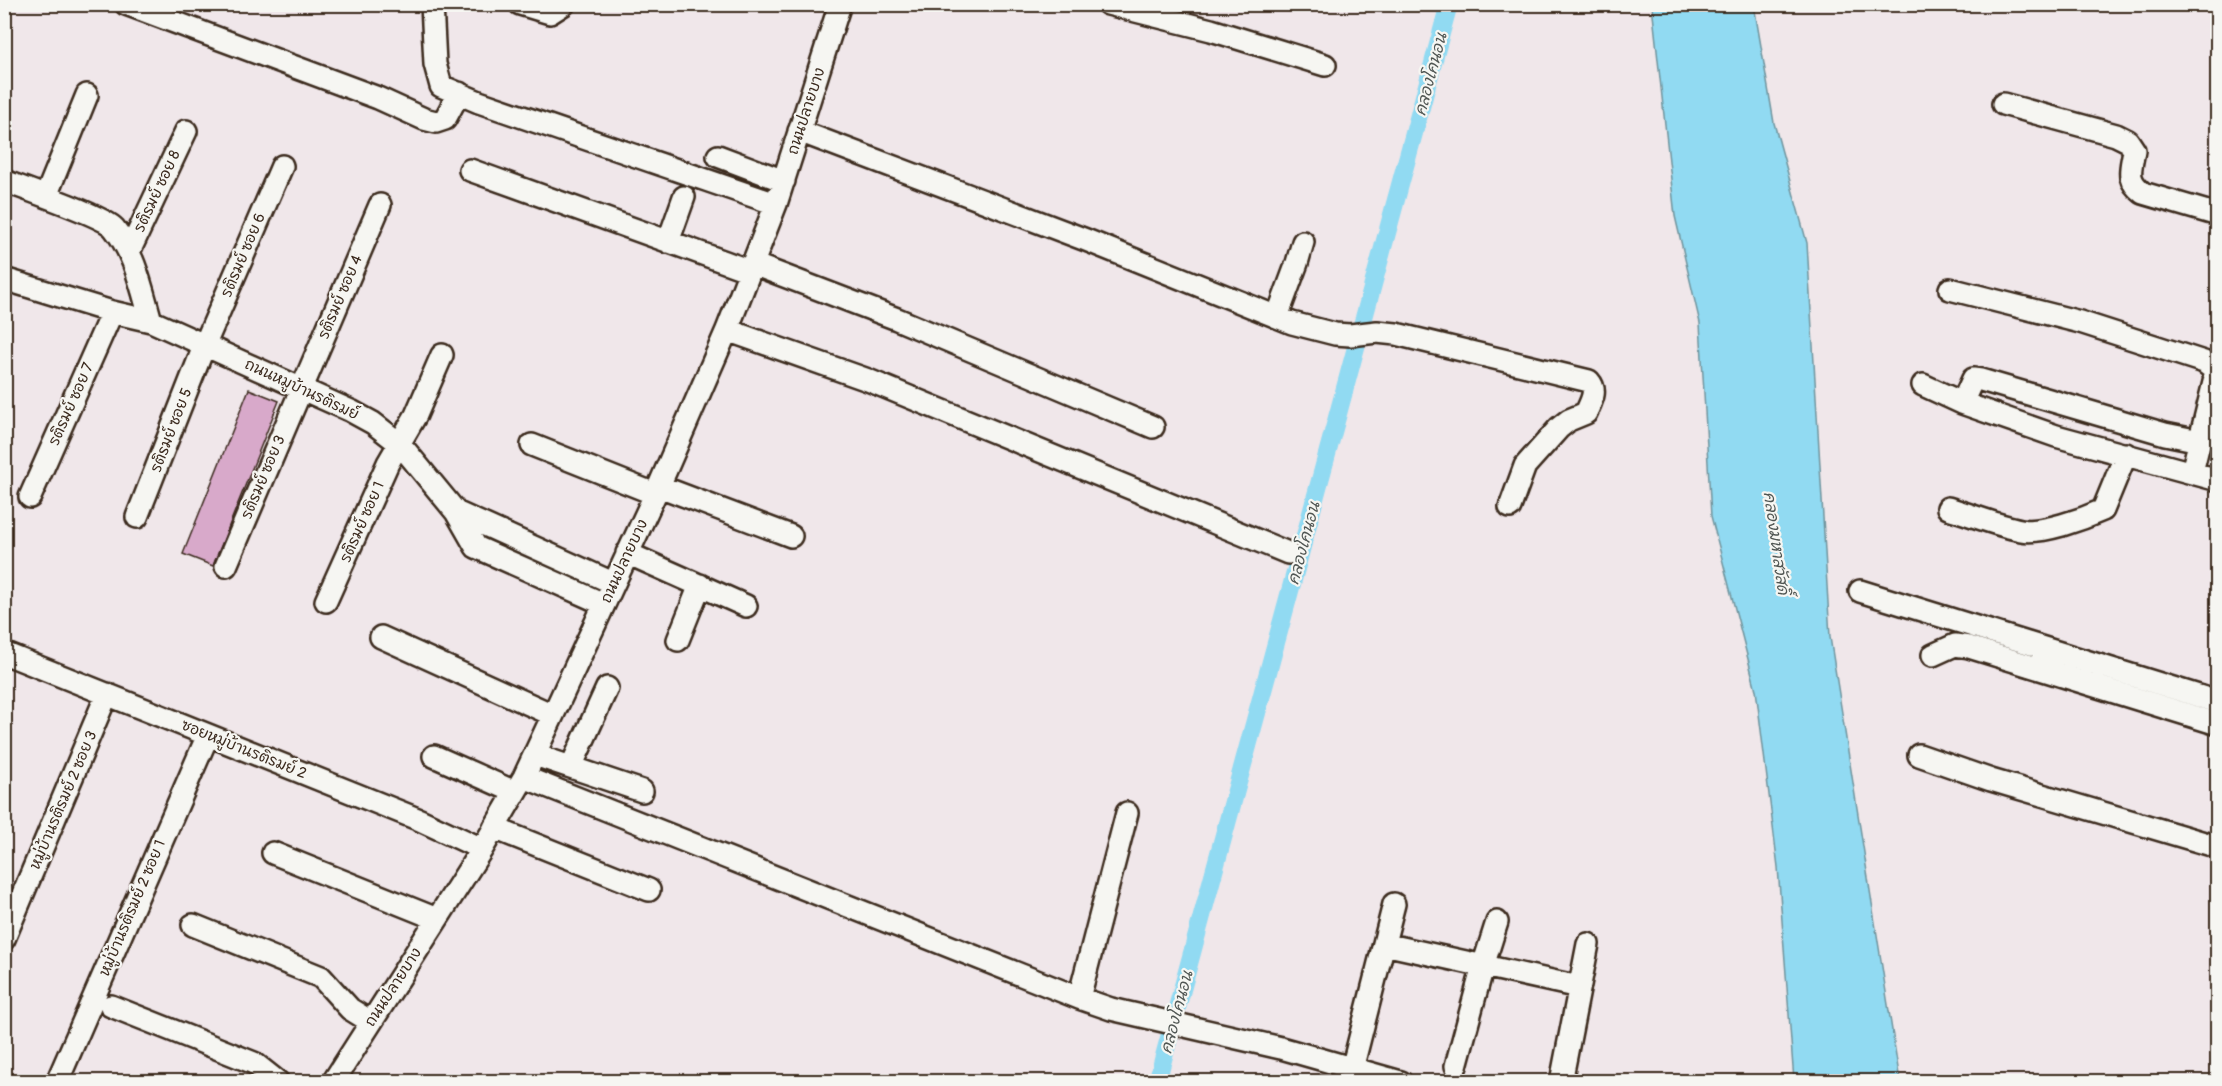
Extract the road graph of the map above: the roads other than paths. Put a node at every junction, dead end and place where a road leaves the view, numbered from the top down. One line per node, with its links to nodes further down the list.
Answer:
1 (126, 4): 8 (street)
2 (432, 4): 8 (street)
3 (520, 4): 4 (street)
4 (564, 4)
5 (840, 4): 12 (street, ถนนปลายบาง)
6 (1108, 4): 7 (street)
7 (1325, 66)
8 (459, 93): 20 (street)
9 (87, 95): 18 (street)
10 (2003, 104): 22 (street)
11 (186, 131): 25 (street, รติรมย์ ซอย 8)
12 (799, 131): 17 (street, ถนนปลายบาง); 30 (street)
13 (718, 156): 17 (street)
14 (282, 166): 33 (street, รติรมย์ ซอย 6)
15 (470, 170): 24 (street)
16 (4, 181): 18 (street)
17 (784, 181): 20 (street, ถนนปลายบาง)
18 (45, 196): 25 (street)
19 (684, 197): 24 (street)
20 (776, 204): 26 (street, ถนนปลายบาง)
21 (380, 205): 36 (street, รติรมย์ ซอย 4)
22 (2217, 215)
23 (1303, 242): 30 (street)
24 (668, 243): 26 (street)
25 (129, 252): 31 (street)
26 (752, 268): 32 (street, ถนนปลายบาง); 38 (street)
27 (6, 285): 29 (street, ถนนหมูบ้านรติรมย์)
28 (1950, 288): 39 (street)
29 (112, 312): 31 (street, ถนนหมูบ้านรติรมย์); 46 (street, รติรมย์ ซอย 7)
30 (1277, 317): 47 (street)
31 (151, 321): 33 (street, ถนนหมูบ้านรติรมย์)
32 (727, 330): 45 (street, ถนนปลายบาง); 52 (street)
33 (205, 344): 36 (street, ถนนหมูบ้านรติรมย์); 50 (street, รติรมย์ ซอย 5)
34 (442, 355): 40 (street, รติรมย์ ซอย 1)
35 (1923, 386): 37 (street)
36 (301, 388): 40 (street, ถนนหมูบ้านรติรมย์); 54 (street, รติรมย์ ซอย 3)
37 (1962, 403): 39 (street); 42 (street)
38 (1154, 427)
39 (2200, 441): 43 (street)
40 (400, 444): 49 (street, ถนนหมูบ้านรติรมย์); 58 (street, รติรมย์ ซอย 1)
41 (532, 444): 45 (street)
42 (2126, 454): 43 (street); 48 (street)
43 (2192, 472): 44 (street)
44 (2217, 480)
45 (657, 490): 51 (street); 53 (street, ถนนปลายบาง)
46 (30, 497)
47 (1510, 507)
48 (1948, 508)
49 (456, 512): 55 (street); 59 (street, ถนนหมูบ้านรติรมย์)
50 (137, 517)
51 (790, 536)
52 (1287, 553)
53 (627, 554): 55 (street, ถนนปลายบาง); 56 (street)
54 (226, 566)
55 (613, 583): 59 (street, ถนนปลายบาง)
56 (700, 585): 60 (street); 62 (street)
57 (1860, 591): 67 (street)
58 (326, 601)
59 (604, 604): 68 (street, ถนนปลายบาง)
60 (746, 606)
61 (381, 637): 68 (street)
62 (678, 640)
63 (5, 653): 66 (street, ซอยหมู่บ้านรติรมย์ 2)
64 (1933, 655): 69 (street)
65 (607, 688): 74 (street)
66 (107, 694): 70 (street, ซอยหมู่บ้านรติรมย์ 2); 87 (street, หมู่บ้านรติรมย์ 2 ซอย 3)
67 (2217, 702)
68 (554, 715): 71 (street, ถนนปลายบาง)
69 (2217, 724)
70 (207, 735): 80 (street, ซอยหมู่บ้านรติรมย์ 2); 97 (street, หมู่บ้านรติรมย์ 2 ซอย 1)
71 (535, 755): 74 (street); 75 (street, ถนนปลายบาง)
72 (1919, 755): 79 (street)
73 (434, 756): 75 (street)
74 (572, 767): 76 (street)
75 (520, 785): 78 (street, ถนนปลายบาง); 92 (street)
76 (642, 791)
77 (1126, 813): 92 (street)
78 (494, 828): 80 (street, ถนนปลายบาง); 82 (street)
79 (2217, 847)
80 (482, 849): 84 (street, ถนนปลายบาง)
81 (273, 853): 84 (street)
82 (648, 890)
83 (1394, 904): 88 (street)
84 (437, 919): 94 (street, ถนนปลายบาง)
85 (1497, 922): 90 (street)
86 (193, 925): 94 (street)
87 (4, 939)
88 (1384, 944): 90 (street); 96 (street)
89 (1588, 944): 91 (street)
90 (1483, 966): 91 (street); 95 (street)
91 (1579, 987): 101 (street)
92 (1079, 998): 96 (street)
93 (111, 1006): 98 (street)
94 (371, 1022): 99 (street, ถนนปลายบาง)
95 (1456, 1066)
96 (1351, 1075): 100 (street)
97 (57, 1082)
98 (278, 1082)
99 (333, 1082)
100 (1401, 1082)
101 (1561, 1082)

